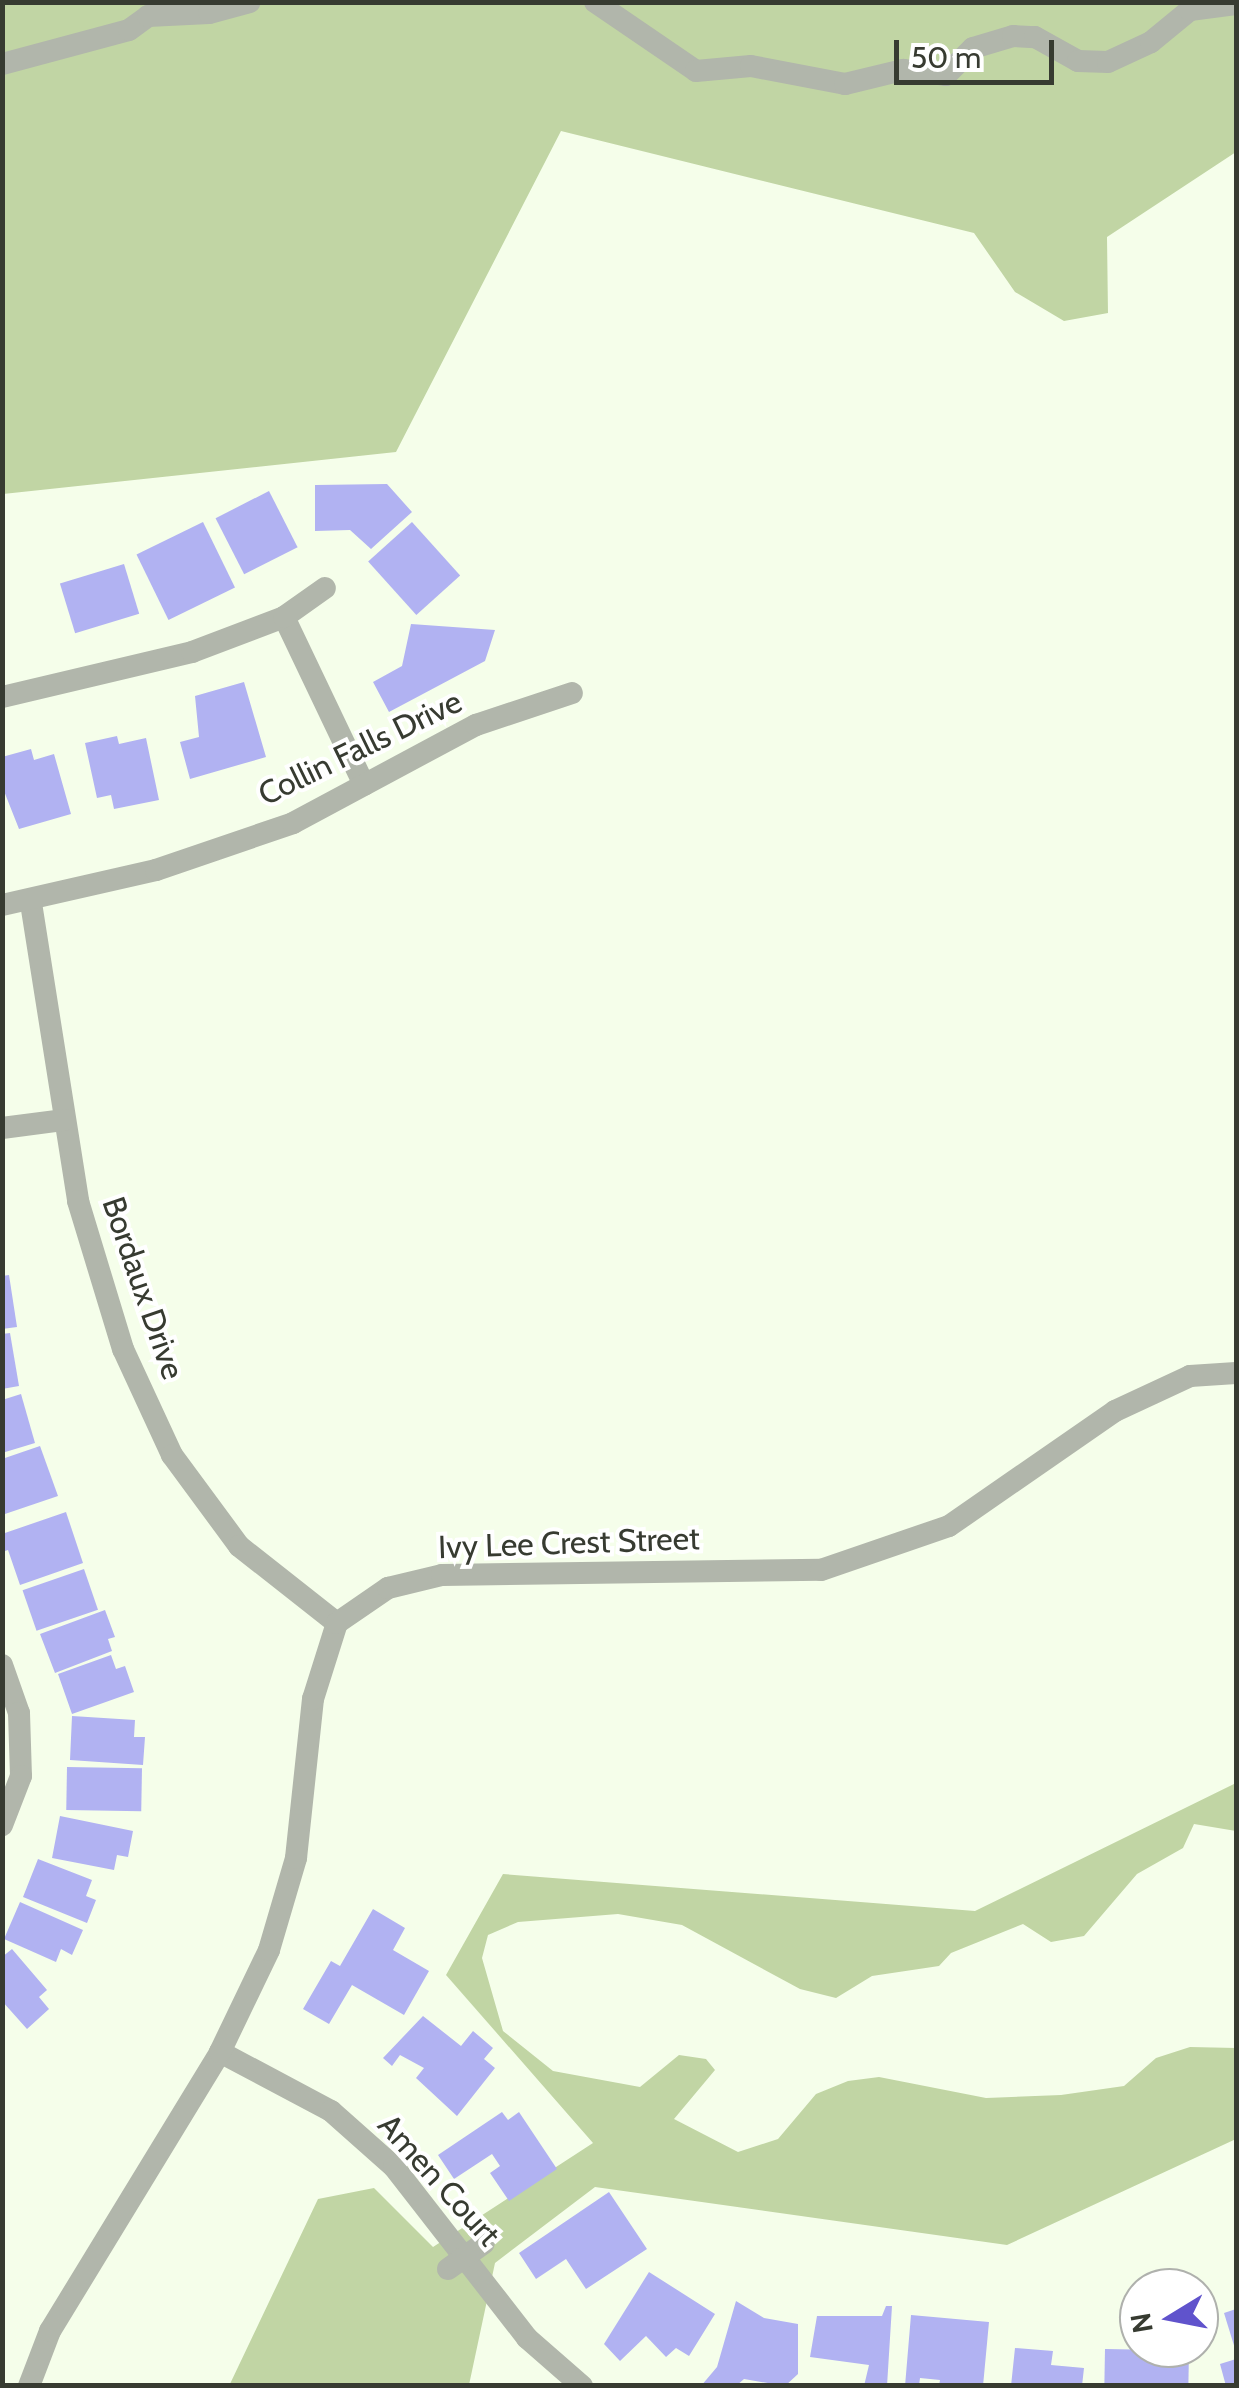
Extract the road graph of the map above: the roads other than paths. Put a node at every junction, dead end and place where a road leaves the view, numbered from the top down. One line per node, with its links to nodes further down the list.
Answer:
1 (250, 2): 4 (street)
2 (595, 2): 3 (street)
3 (1236, 4)
4 (2, 64)
5 (325, 588): 6 (street)
6 (284, 618): 8 (street); 9 (street)
7 (572, 693): 9 (street, Collin Falls Drive)
8 (2, 697)
9 (364, 785): 10 (street, Collin Falls Drive)
10 (31, 902): 11 (street, Collin Falls Drive); 12 (street, Bordaux Drive)
11 (2, 905)
12 (64, 1120): 13 (street); 15 (street, Bordaux Drive)
13 (2, 1128)
14 (1236, 1374): 15 (street, Ivy Lee Crest Street)
15 (337, 1624): 18 (street)
16 (2, 1665): 17 (street)
17 (2, 1826)
18 (220, 2052): 19 (street); 20 (street, Amen Court)
19 (30, 2386)
20 (582, 2386)

